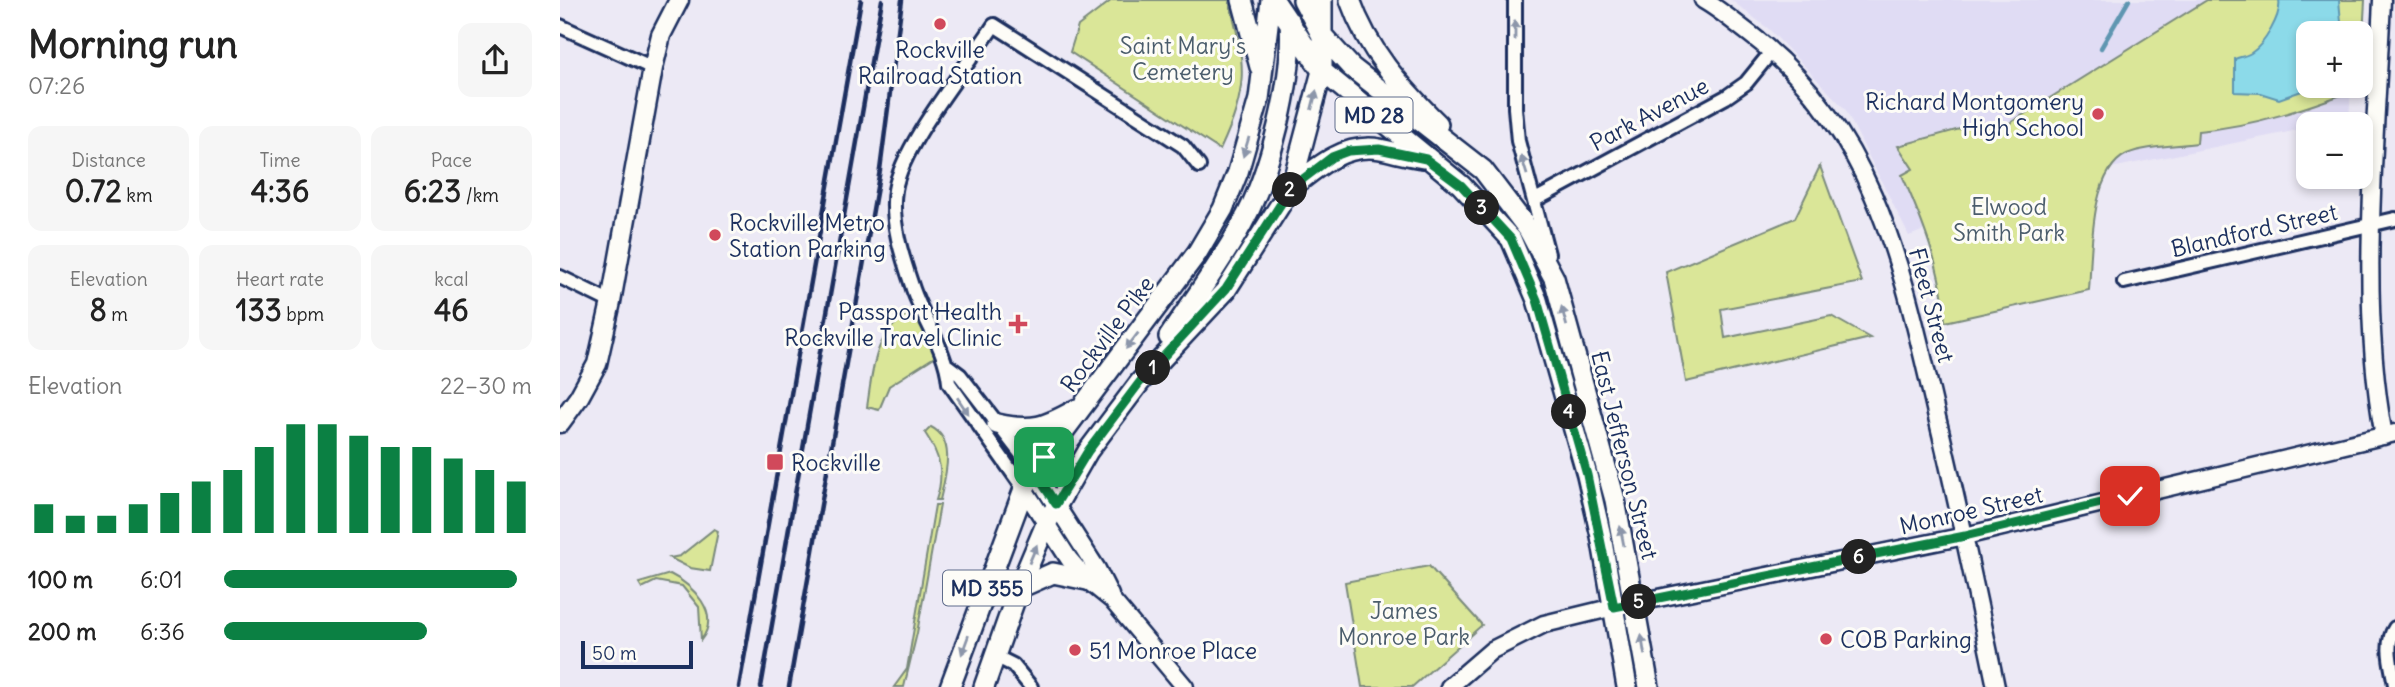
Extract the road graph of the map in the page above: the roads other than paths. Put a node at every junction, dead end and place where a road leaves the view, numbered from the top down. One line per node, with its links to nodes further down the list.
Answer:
1 (679, 0): 15 (main road)
2 (1242, 0): 17 (main road)
3 (1272, 0): 12 (main road, MD 28); 17 (main road, Rockville Pike / MD 355)
4 (1287, 0): 12 (main road)
5 (1303, 0): 13 (main road, MD 28); 16 (main road)
6 (1322, 0): 13 (main road, MD 355)
7 (1350, 0): 20 (main road)
8 (1515, 0): 22 (street, one-way to 8)
9 (1703, 0): 14 (street, Fleet Street)
10 (2382, 0): 24 (street)
11 (560, 26): 15 (street)
12 (1290, 26): 16 (main road, MD 28); 30 (main road)
13 (1321, 34): 16 (main road, MD 355); 20 (main road, MD 28)
14 (1772, 51): 22 (street, Park Avenue); 39 (street, Fleet Street)
15 (653, 68): 28 (main road)
16 (1322, 71): 18 (main road, MD 28); 21 (main road, MD 355, one-way to 16)
17 (1264, 81): 31 (main road, Rockville Pike / MD 355, one-way to 31)
18 (1426, 159): 21 (main road); 44 (main road, East Jefferson Street / MD 28)
19 (1199, 166): 29 (street)
20 (1483, 170): 26 (main road, MD 28)
21 (1291, 188): 30 (main road, MD 355)
22 (1535, 200): 26 (street)
23 (2395, 219): 24 (street, Blandford Street)
24 (2372, 224): 27 (street, Blandford Street); 34 (street)
25 (560, 277): 28 (street)
26 (1554, 278): 43 (main road, East Jefferson Street / MD 28, one-way to 26)
27 (2124, 282)
28 (611, 302): 32 (main road)
29 (947, 366): 33 (street); 36 (street, one-way to 36)
30 (1140, 382): 37 (main road, MD 355)
31 (1084, 405): 33 (main road); 35 (main road, Rockville Pike / MD 355)
32 (560, 423)
33 (997, 424): 35 (street)
34 (2389, 434): 39 (street, Monroe Street)
35 (1034, 471): 36 (main road, Rockville Pike / MD 355); 37 (street)
36 (1024, 489): 38 (street); 48 (main road, Rockville Pike / MD 355, one-way to 48)
37 (1056, 504): 38 (main road, MD 355); 42 (street)
38 (1046, 524): 40 (street); 41 (main road, MD 355, one-way to 38)
39 (1965, 536): 43 (street, Monroe Street); 55 (street, Fleet Street)
40 (1087, 580): 41 (main road); 42 (street)
41 (1019, 588): 46 (main road, MD 355)
42 (1112, 600): 51 (street)
43 (1636, 603): 44 (street, Monroe Street); 54 (main road, East Jefferson Street / MD 28, one-way to 43)
44 (1614, 607): 52 (street, Monroe Street); 53 (main road, East Jefferson Street / MD 28)
45 (2395, 628): 47 (street)
46 (995, 656): 49 (main road, MD 355); 50 (street)
47 (2395, 685)
48 (950, 687)
49 (984, 687)
50 (1031, 687)
51 (1185, 687)
52 (1449, 687)
53 (1627, 687)
54 (1649, 687)
55 (1996, 687)

